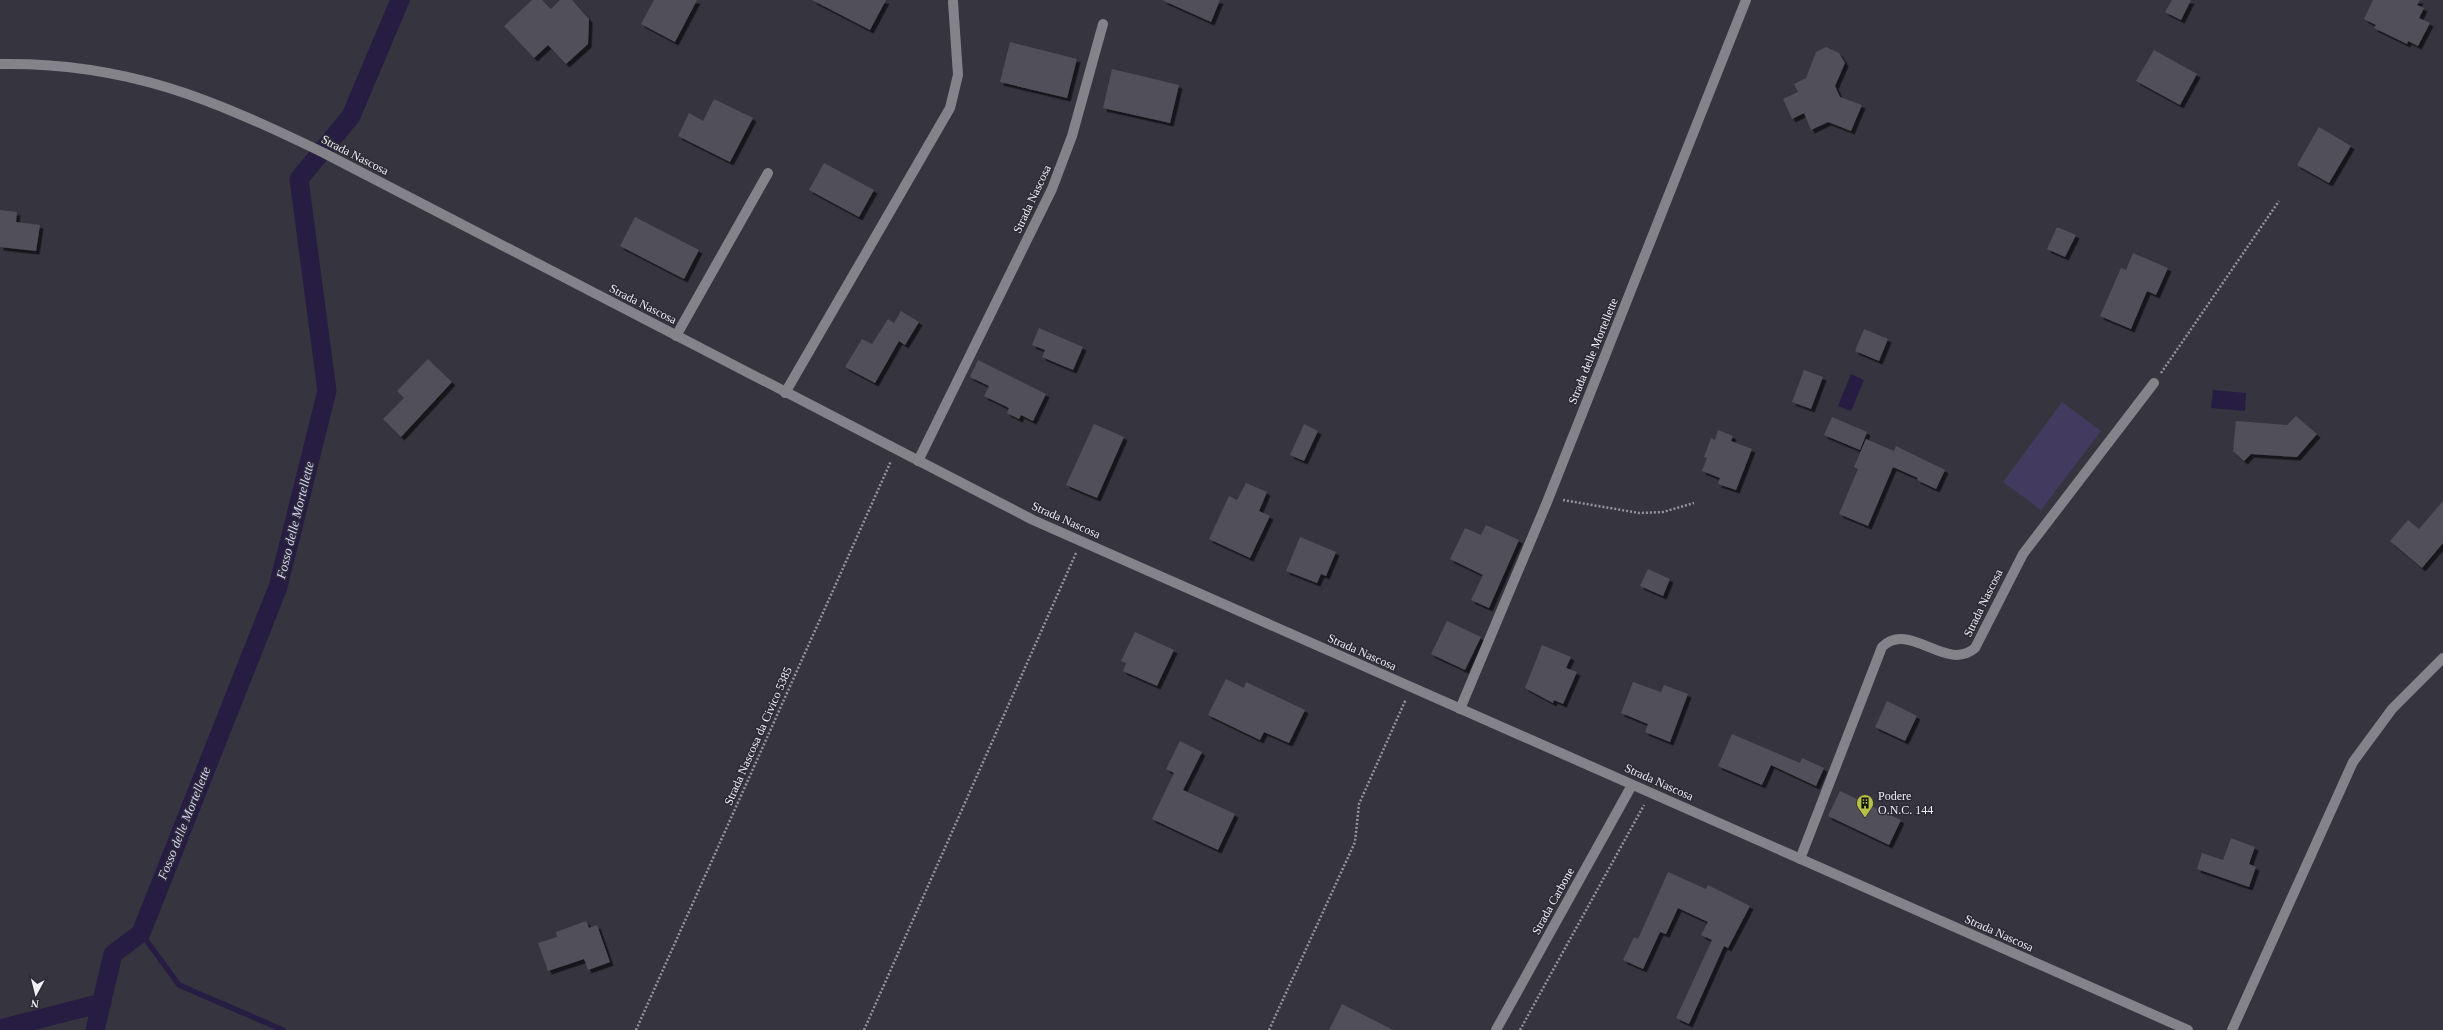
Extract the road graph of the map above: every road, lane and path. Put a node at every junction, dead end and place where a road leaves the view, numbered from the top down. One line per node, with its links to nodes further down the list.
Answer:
1 (1746, 0): 12 (street, Strada delle Mortellette)
2 (953, 2): 9 (street)
3 (1103, 24): 11 (street, Strada Nascosa)
4 (0, 64): 7 (street, Strada Nascosa)
5 (768, 173): 7 (street, Strada Nascosa)
6 (2279, 201): 8 (path)
7 (676, 336): 9 (street, Strada Nascosa)
8 (2154, 383): 20 (street, Strada Nascosa)
9 (786, 393): 10 (street, Strada Nascosa)
10 (896, 450): 11 (street, Strada Nascosa); 21 (path, Strada Nascosa da Civico 5385)
11 (918, 461): 14 (street, Strada Nascosa)
12 (1547, 502): 13 (path); 17 (street, Strada delle Mortellette)
13 (1694, 502)
14 (1082, 542): 16 (street, Strada Nascosa); 22 (path)
15 (2443, 658): 27 (street)
16 (1411, 688): 17 (street, Strada Nascosa); 23 (path)
17 (1460, 709): 18 (street, Strada Nascosa)
18 (1632, 785): 19 (street, Strada Nascosa); 24 (street, Strada Carbone)
19 (1651, 793): 20 (street, Strada Nascosa); 25 (path)
20 (1800, 859): 26 (street, Strada Nascosa)
21 (636, 1030)
22 (864, 1030)
23 (1269, 1030)
24 (1496, 1030)
25 (1520, 1030)
26 (2188, 1030)
27 (2232, 1030)

